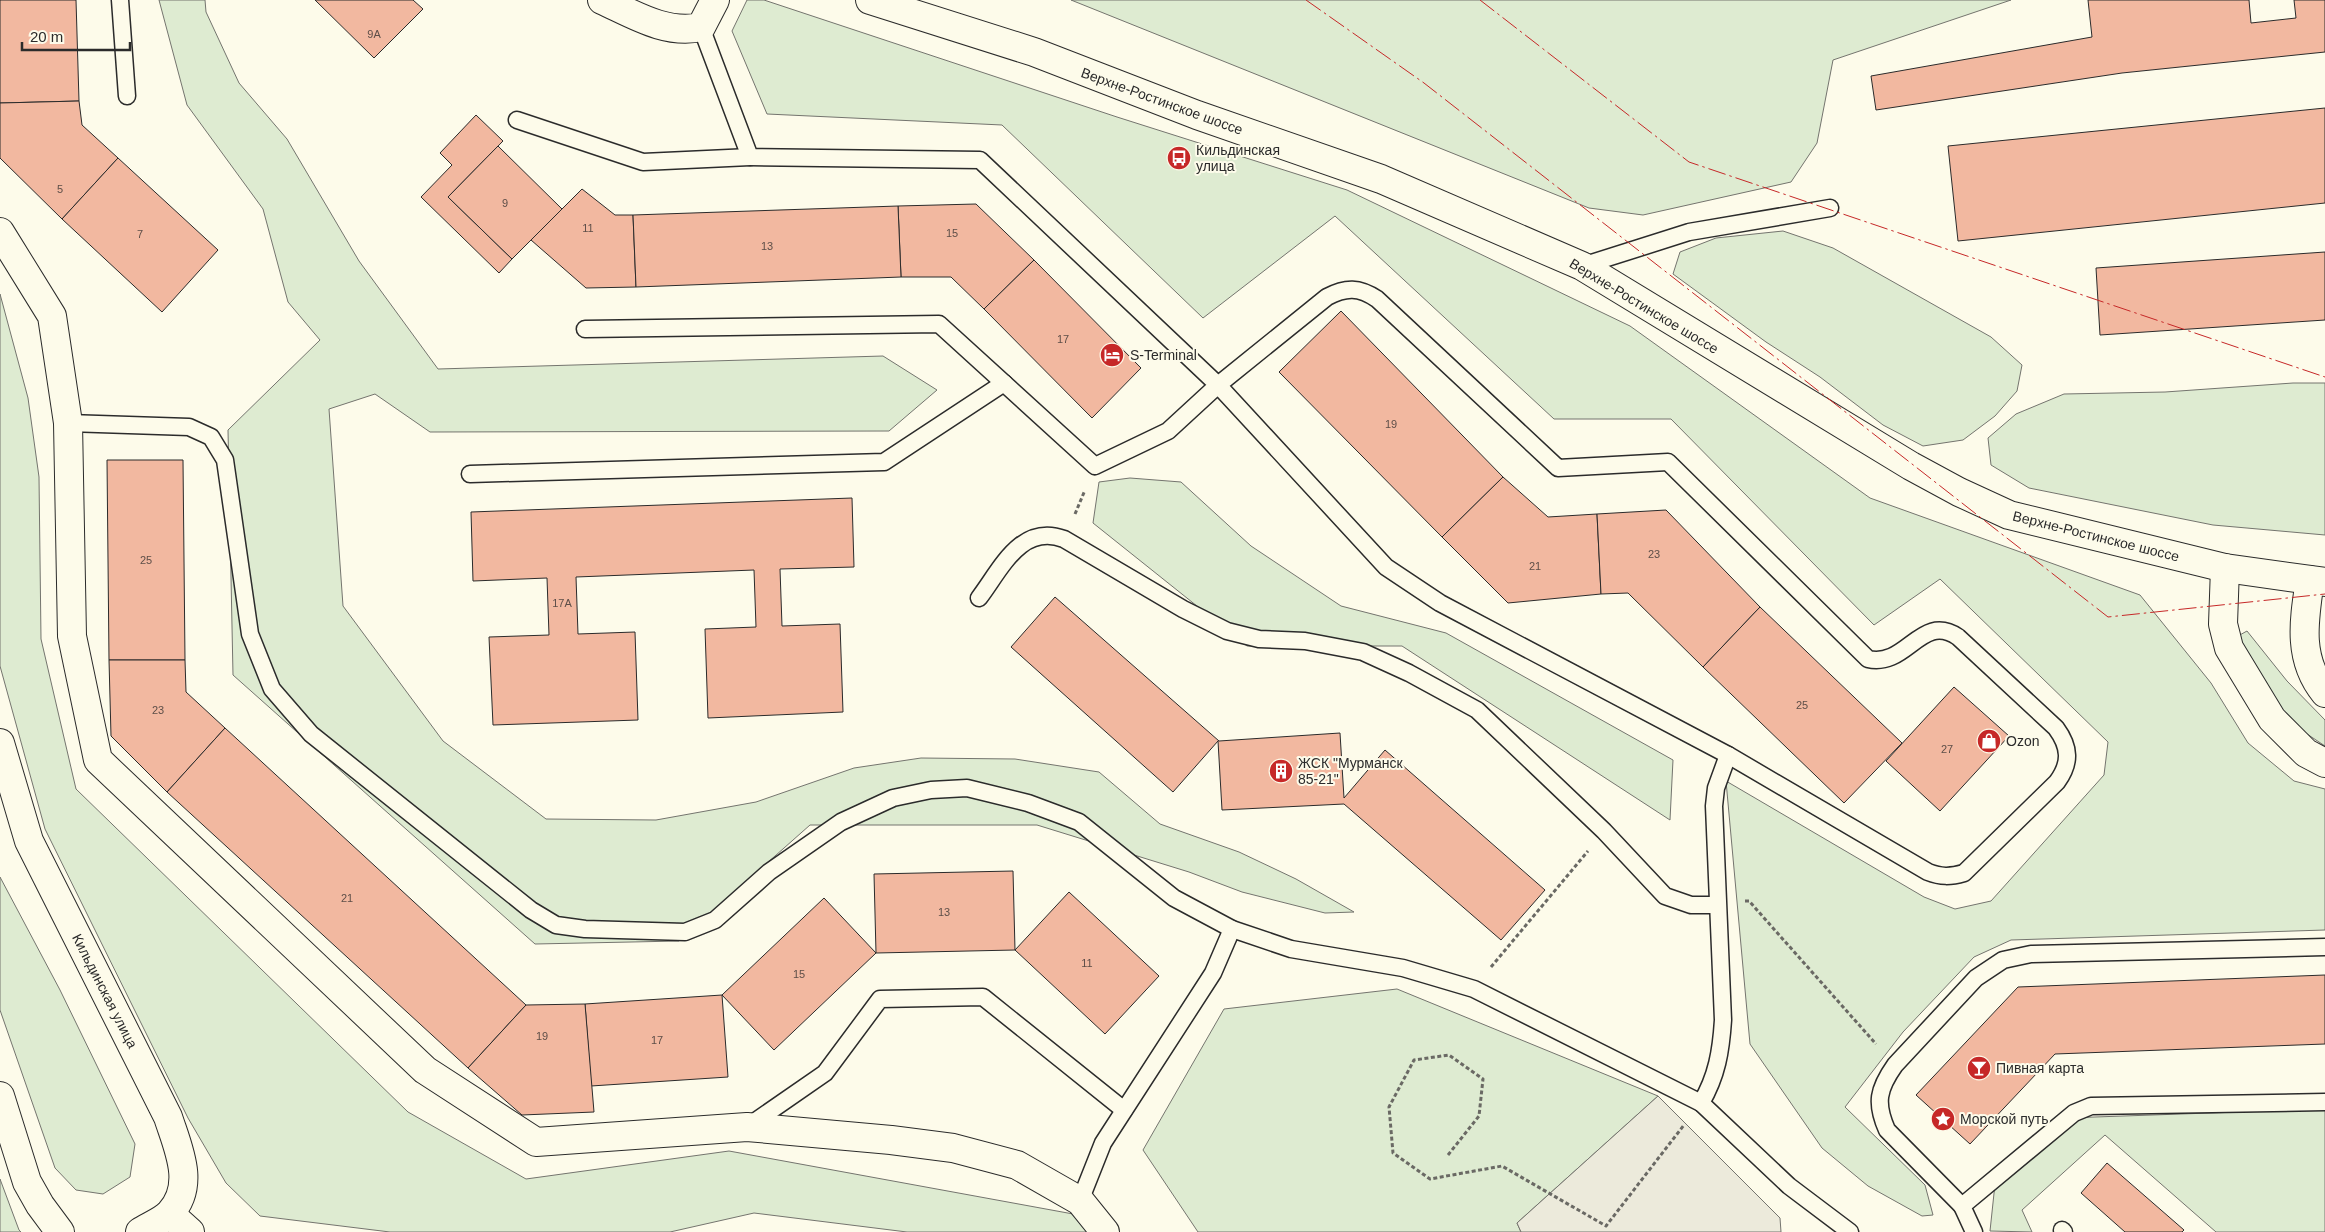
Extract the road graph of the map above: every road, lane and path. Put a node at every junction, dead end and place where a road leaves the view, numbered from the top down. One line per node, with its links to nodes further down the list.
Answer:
1 (120, 0): 6 (lane)
2 (602, 0): 5 (street)
3 (715, 0): 5 (street)
4 (870, 0): 11 (street, Верхне-Ростинское шоссе)
5 (701, 27): 8 (lane)
6 (127, 96)
7 (517, 120): 8 (lane)
8 (750, 157): 14 (lane)
9 (1830, 208): 11 (lane)
10 (0, 232): 15 (street)
11 (1582, 266): 19 (street, Верхне-Ростинское шоссе)
12 (585, 329): 13 (lane)
13 (1004, 383): 16 (lane); 17 (lane)
14 (1218, 386): 16 (lane); 24 (lane); 24 (lane)
15 (68, 423): 28 (lane); 36 (street)
16 (1095, 466): 18 (path)
17 (470, 474)
18 (1064, 539): 21 (lane); 26 (lane)
19 (2225, 568): 20 (street, Верхне-Ростинское шоссе); 25 (street)
20 (2318, 581): 22 (street)
21 (979, 598)
22 (2325, 693)
23 (0, 743): 40 (street, Кильдинская улица)
24 (1728, 755): 27 (lane)
25 (2325, 763)
26 (1604, 831): 27 (lane); 29 (path)
27 (1717, 905): 31 (path); 34 (lane)
28 (1232, 929): 34 (lane); 35 (lane)
29 (1512, 942)
30 (2325, 947): 31 (lane)
31 (1895, 1066): 39 (lane)
32 (0, 1096): 41 (street)
33 (2325, 1102): 39 (lane)
34 (1701, 1103): 37 (path); 45 (lane)
35 (1124, 1110): 36 (lane); 38 (lane)
36 (747, 1127): 38 (street)
37 (1448, 1154)
38 (1080, 1201): 44 (street)
39 (1962, 1206): 46 (lane)
40 (170, 1214): 42 (street); 43 (street)
41 (60, 1232)
42 (140, 1232)
43 (190, 1232)
44 (1105, 1232)
45 (1850, 1232)
46 (1974, 1232)

